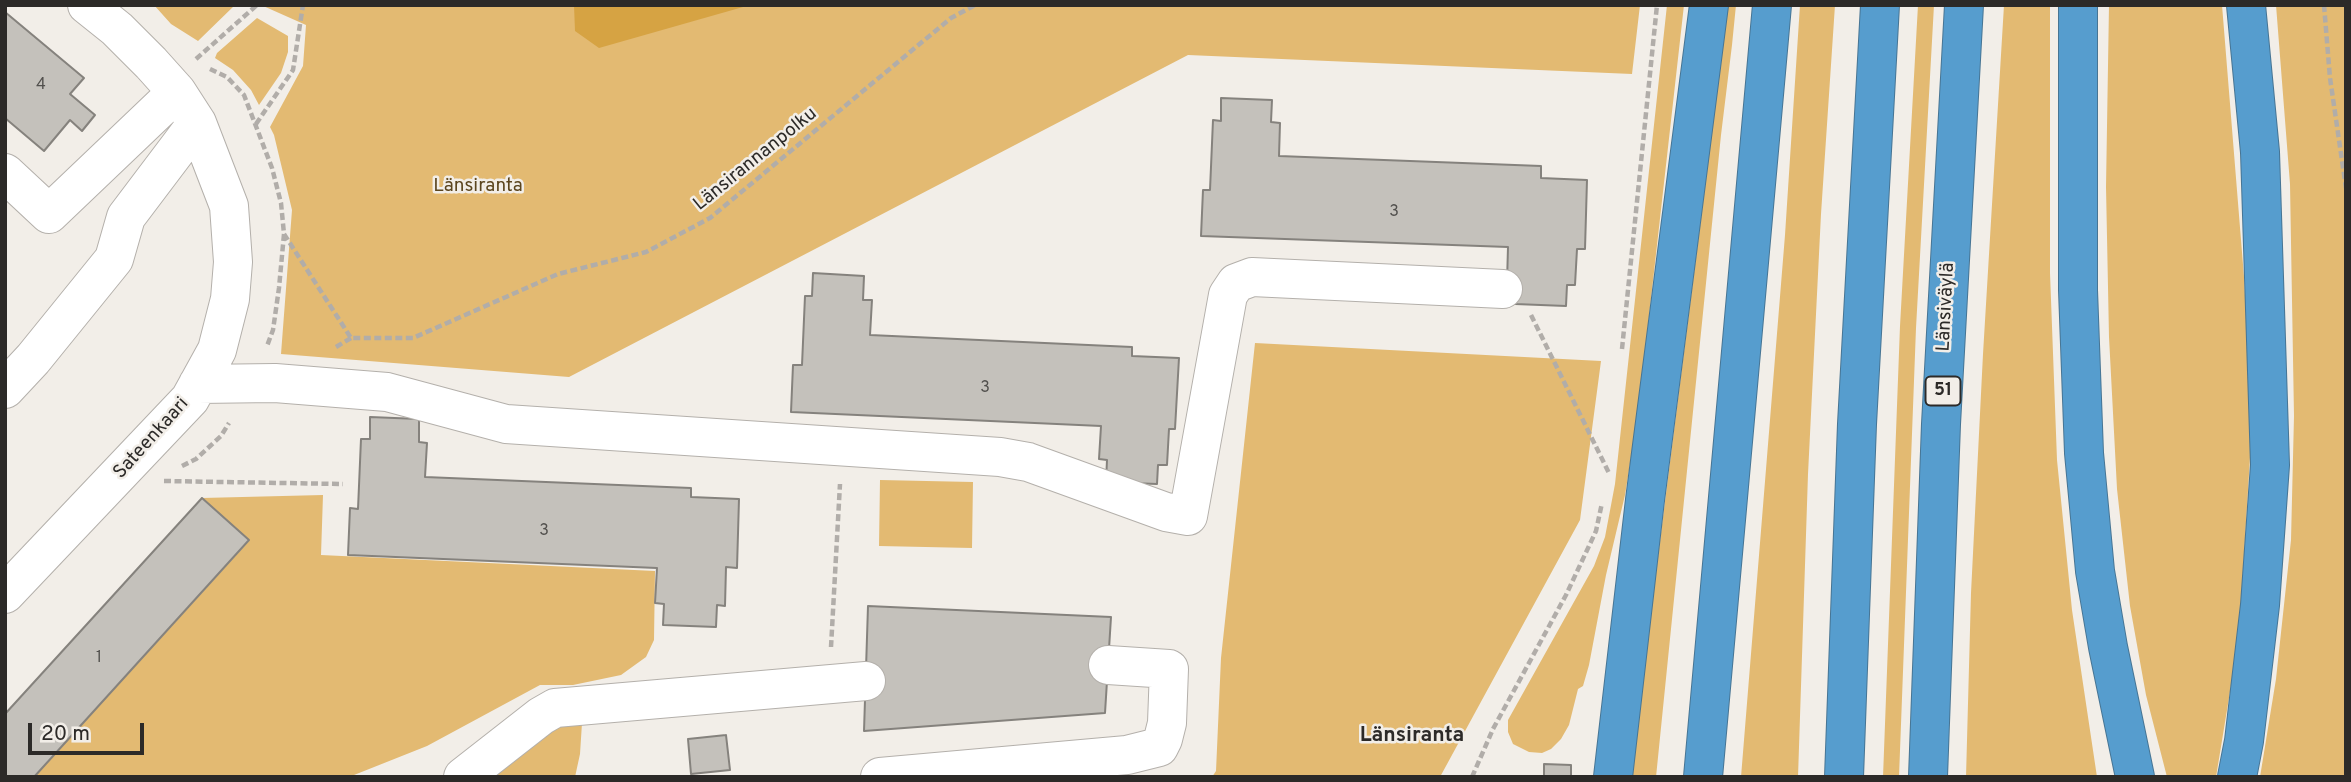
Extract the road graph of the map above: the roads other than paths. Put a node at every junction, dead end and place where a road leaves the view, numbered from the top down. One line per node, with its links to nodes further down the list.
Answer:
1 (87, 5): 8 (street, Sateenkaari)
2 (1709, 5): 19 (highway)
3 (1772, 5): 20 (highway)
4 (1880, 5): 21 (highway)
5 (1964, 5): 22 (highway, Länsiväylä / 51)
6 (2078, 5): 23 (highway)
7 (2246, 5): 24 (highway)
8 (185, 77): 9 (street, Sateenkaari); 10 (street)
9 (197, 123): 12 (street, Sateenkaari); 13 (street)
10 (5, 173)
11 (1503, 289): 12 (street)
12 (198, 384): 14 (street, Sateenkaari)
13 (5, 389)
14 (5, 594)
15 (1108, 665): 18 (street)
16 (847, 682): 17 (street)
17 (463, 777)
18 (880, 777)
19 (1613, 777)
20 (1703, 777)
21 (1844, 777)
22 (1928, 777)
23 (2135, 777)
24 (2237, 777)

